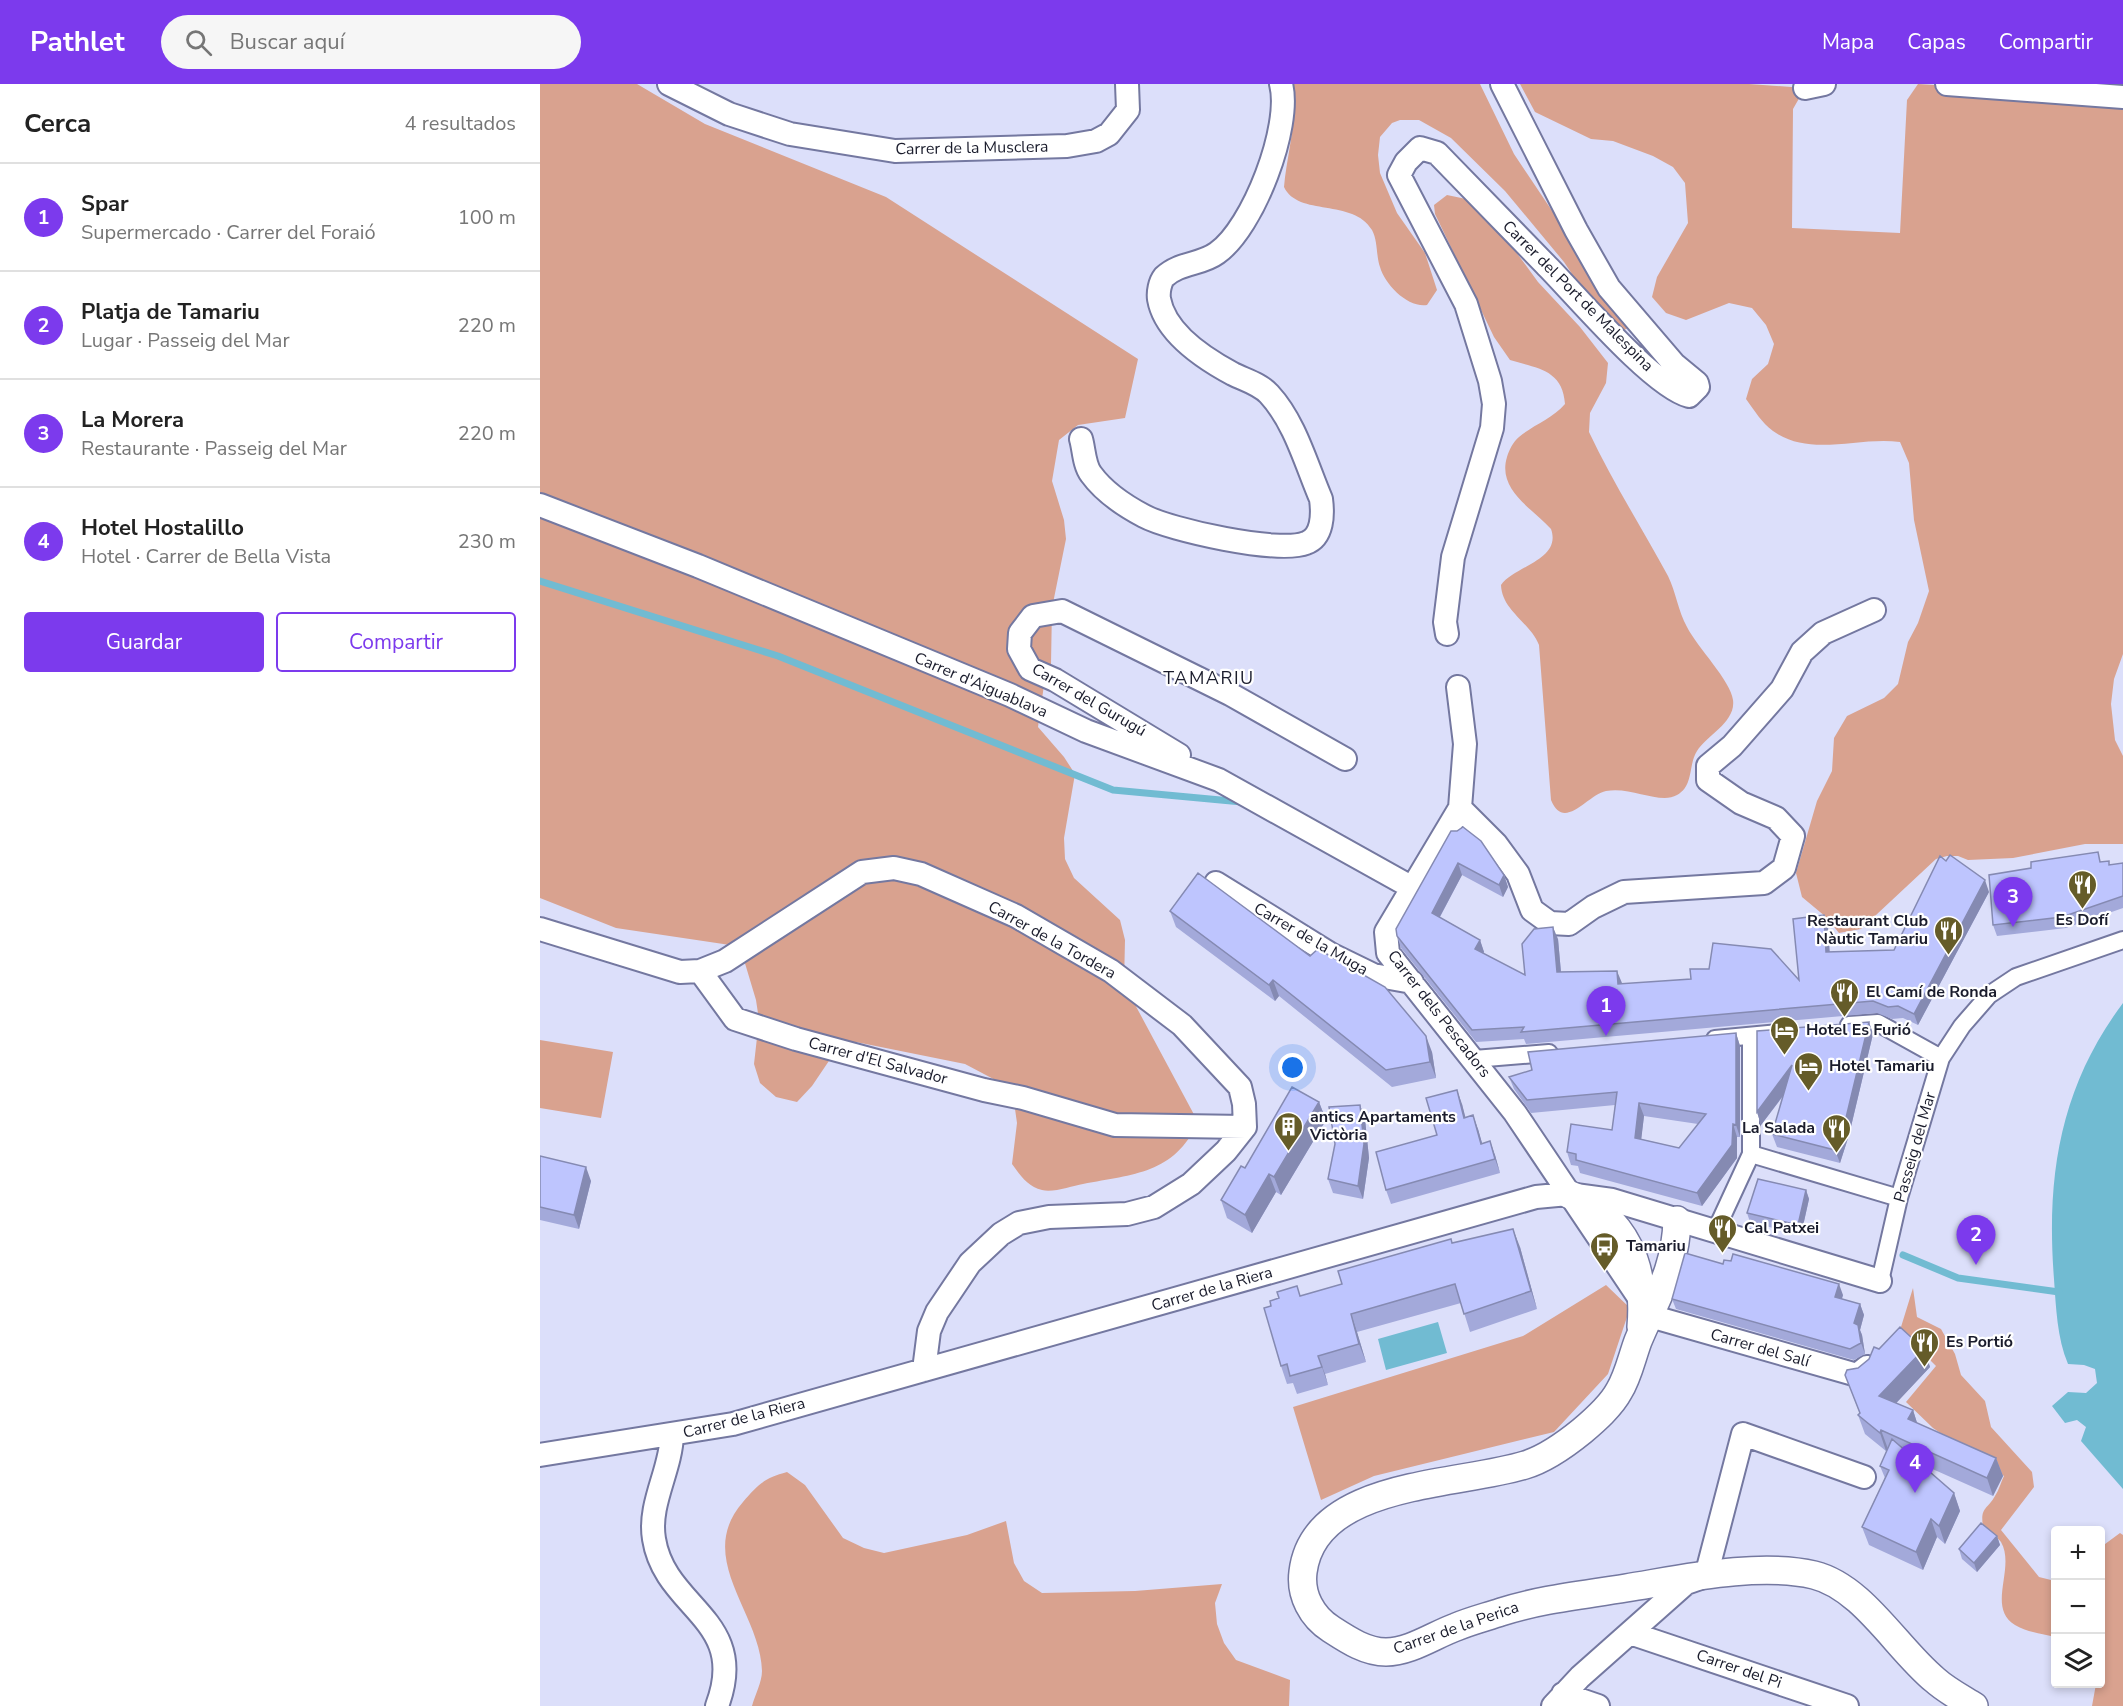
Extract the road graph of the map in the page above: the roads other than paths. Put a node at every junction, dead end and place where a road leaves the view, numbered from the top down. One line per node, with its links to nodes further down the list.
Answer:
1 (669, 84): 2 (street, Carrer de la Musclera)
2 (1127, 84)
3 (1281, 84): 7 (street)
4 (1502, 84): 10 (street, Carrer del Port de Malespina)
5 (1947, 84): 6 (street)
6 (2123, 97)
7 (1081, 439)
8 (540, 505): 13 (street, Carrer d'Aiguablava)
9 (1874, 610): 14 (street)
10 (1447, 634)
11 (1458, 687): 14 (street, Carrer dels Pescadors)
12 (1346, 759): 13 (street, Carrer del Gurugú)
13 (1218, 780): 16 (street, Carrer d'Aiguablava)
14 (1460, 808): 16 (street, Carrer dels Pescadors)
15 (1216, 883): 20 (street, Carrer de la Muga)
16 (1412, 887): 20 (street, Carrer dels Pescadors)
17 (540, 930): 19 (street)
18 (2123, 940): 26 (street, Passeig del Mar)
19 (700, 971): 28 (street, Carrer d'El Salvador); 28 (street, Carrer de la Tordera)
20 (1412, 982): 27 (street, Carrer dels Pescadors)
21 (1836, 1027): 26 (street)
22 (1794, 1032): 23 (street)
23 (1750, 1036): 24 (street); 29 (street)
24 (1703, 1040)
25 (1564, 1052): 27 (street)
26 (1941, 1058): 31 (street, Passeig del Mar)
27 (1474, 1059): 30 (street, Carrer dels Pescadors)
28 (1245, 1127): 37 (street)
29 (1751, 1154): 31 (street); 33 (street)
30 (1568, 1194): 32 (street, Carrer de la Riera); 35 (street); 37 (street, Carrer de la Riera)
31 (1899, 1198): 34 (street, Passeig del Mar)
32 (1677, 1220): 33 (street, Carrer de la Riera); 35 (street, Carrer de la Perica)
33 (1715, 1232): 34 (street, Carrer de la Riera)
34 (1880, 1281)
35 (1644, 1319): 36 (street, Carrer del Salí); 41 (street, Carrer de la Perica)
36 (1868, 1367)
37 (924, 1370): 38 (street, Carrer de la Riera)
38 (672, 1435): 39 (street, Carrer de la Riera); 44 (street)
39 (540, 1455)
40 (1864, 1477): 41 (street)
41 (1706, 1576): 42 (street); 47 (street, Carrer de la Perica)
42 (1630, 1633): 43 (street); 46 (street, Carrer del Pi)
43 (1558, 1700): 45 (street)
44 (717, 1706)
45 (1598, 1706)
46 (1847, 1706)
47 (1974, 1706)

